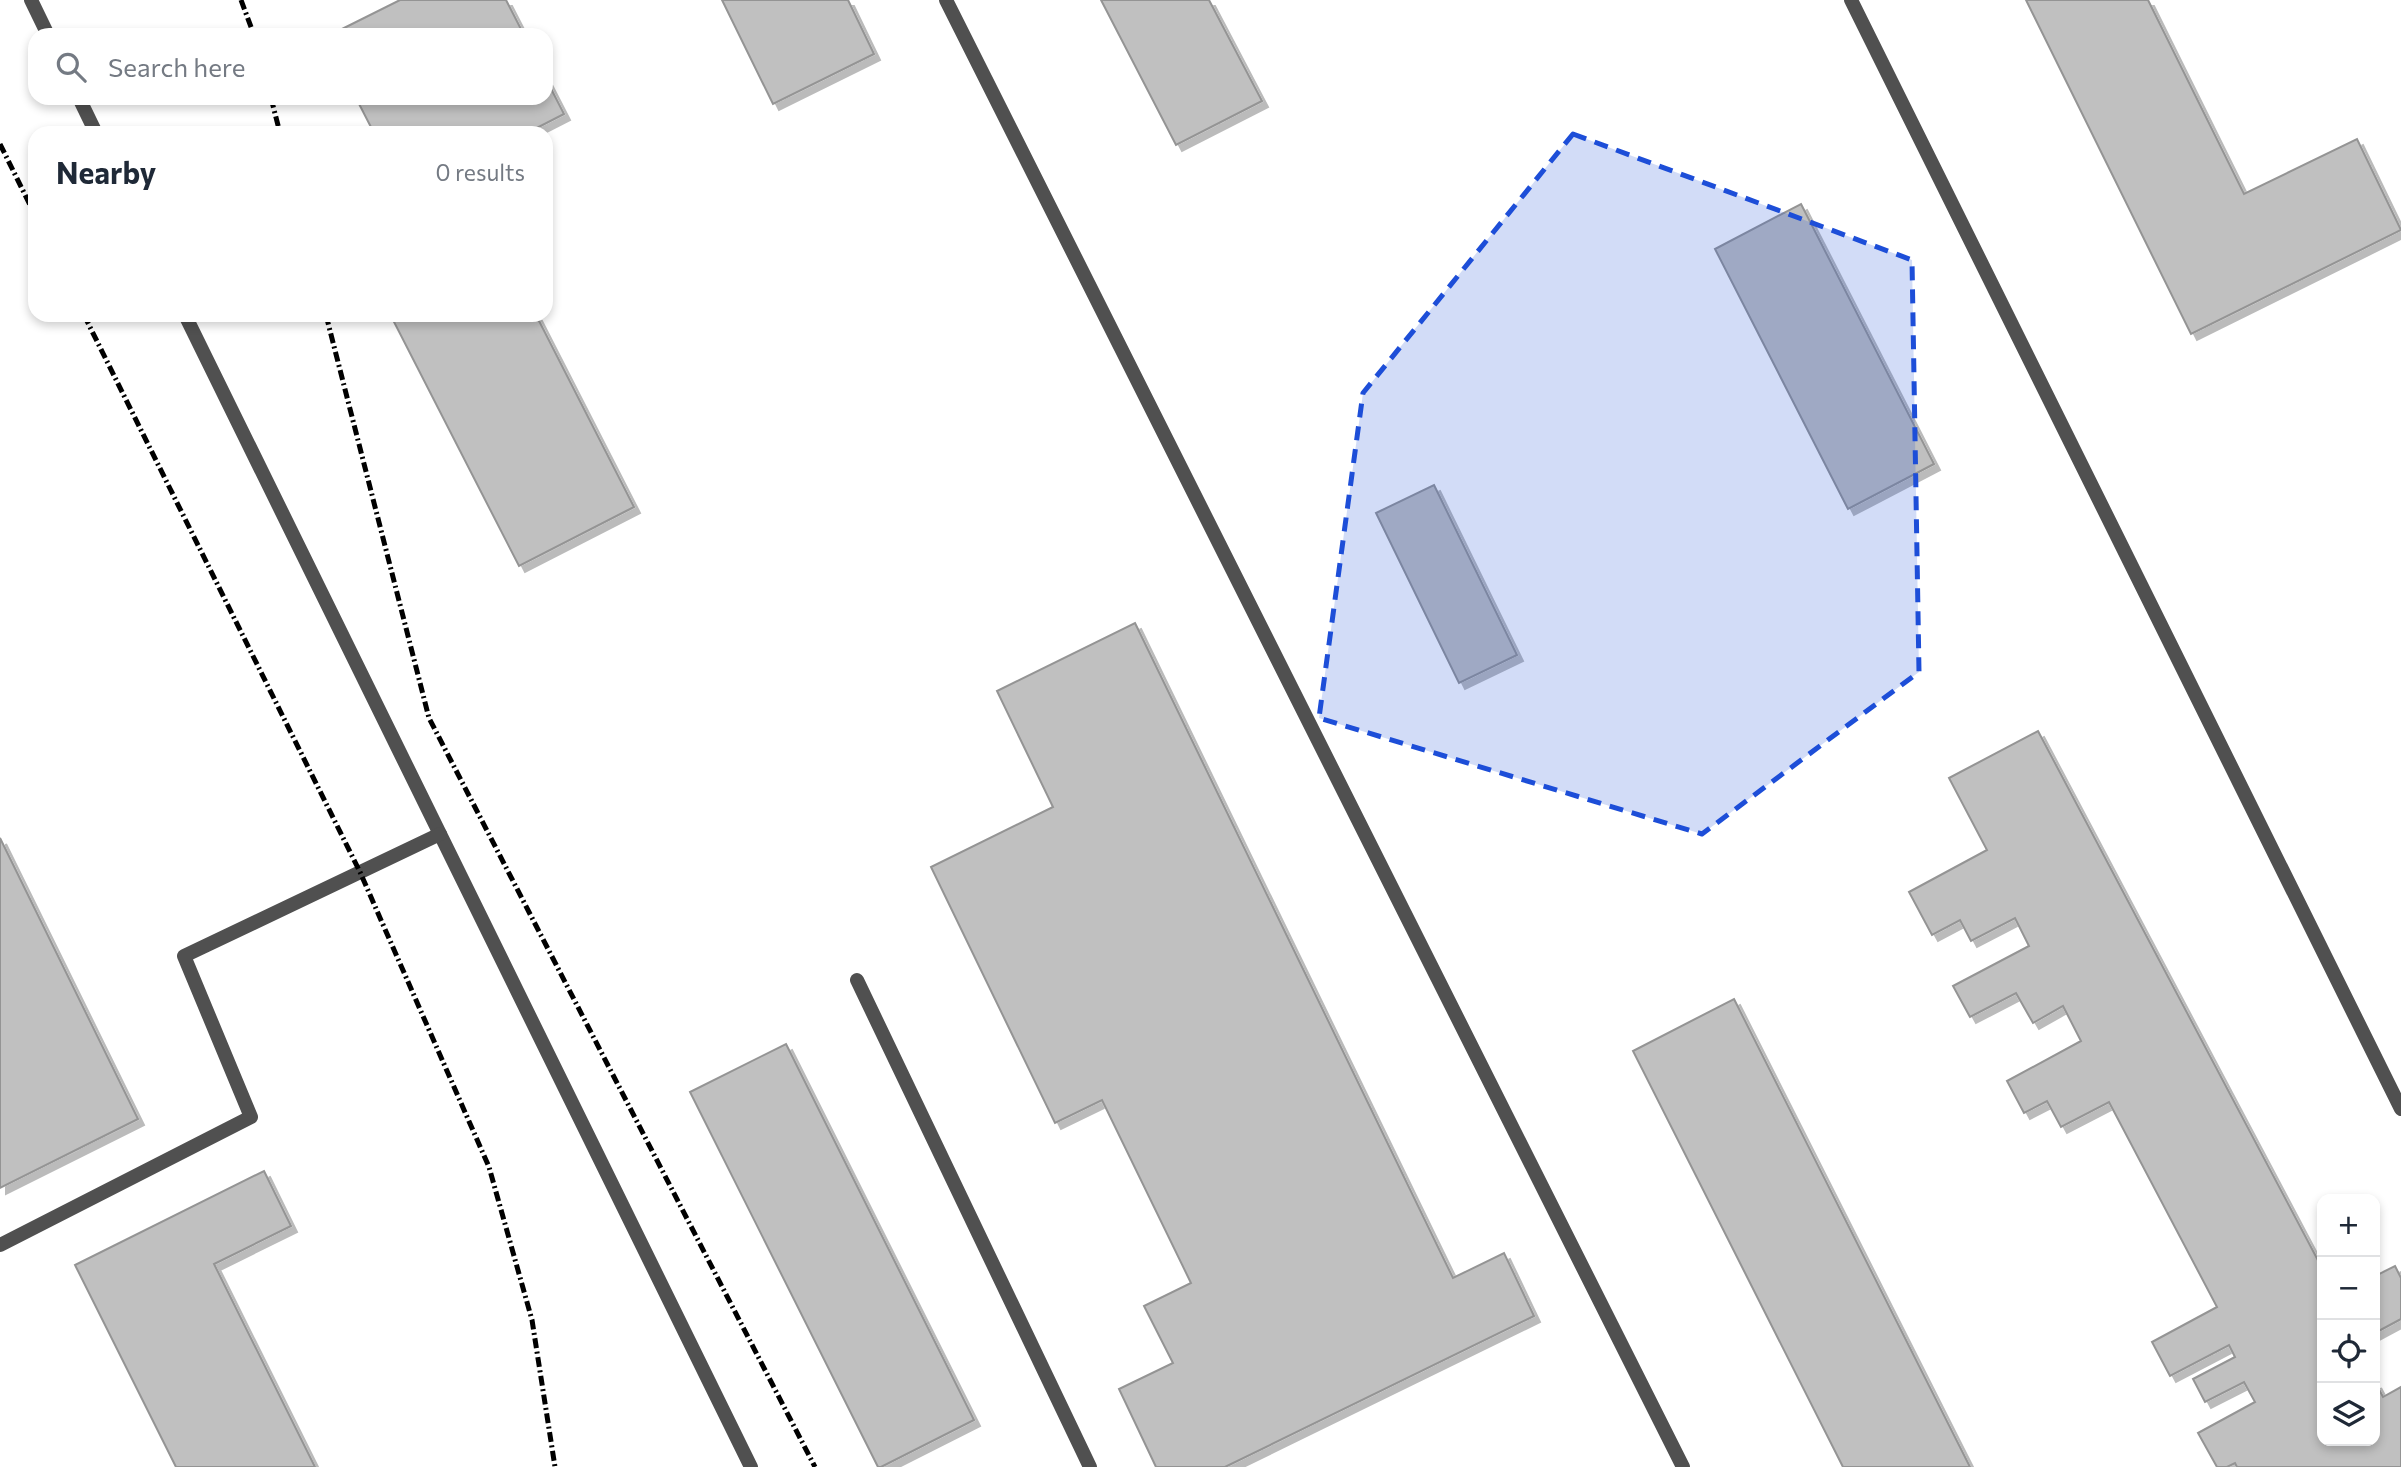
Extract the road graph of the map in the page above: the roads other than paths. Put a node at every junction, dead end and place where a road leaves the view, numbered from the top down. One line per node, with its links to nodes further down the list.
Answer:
1 (31, 0): 4 (lane)
2 (946, 0): 14 (lane)
3 (1851, 0): 10 (lane)
4 (45, 28)
5 (82, 105): 6 (lane)
6 (93, 126)
7 (189, 322): 8 (lane)
8 (440, 834): 11 (lane); 12 (lane)
9 (857, 980): 13 (lane)
10 (2401, 1109)
11 (0, 1245)
12 (751, 1467)
13 (1090, 1467)
14 (1683, 1467)

